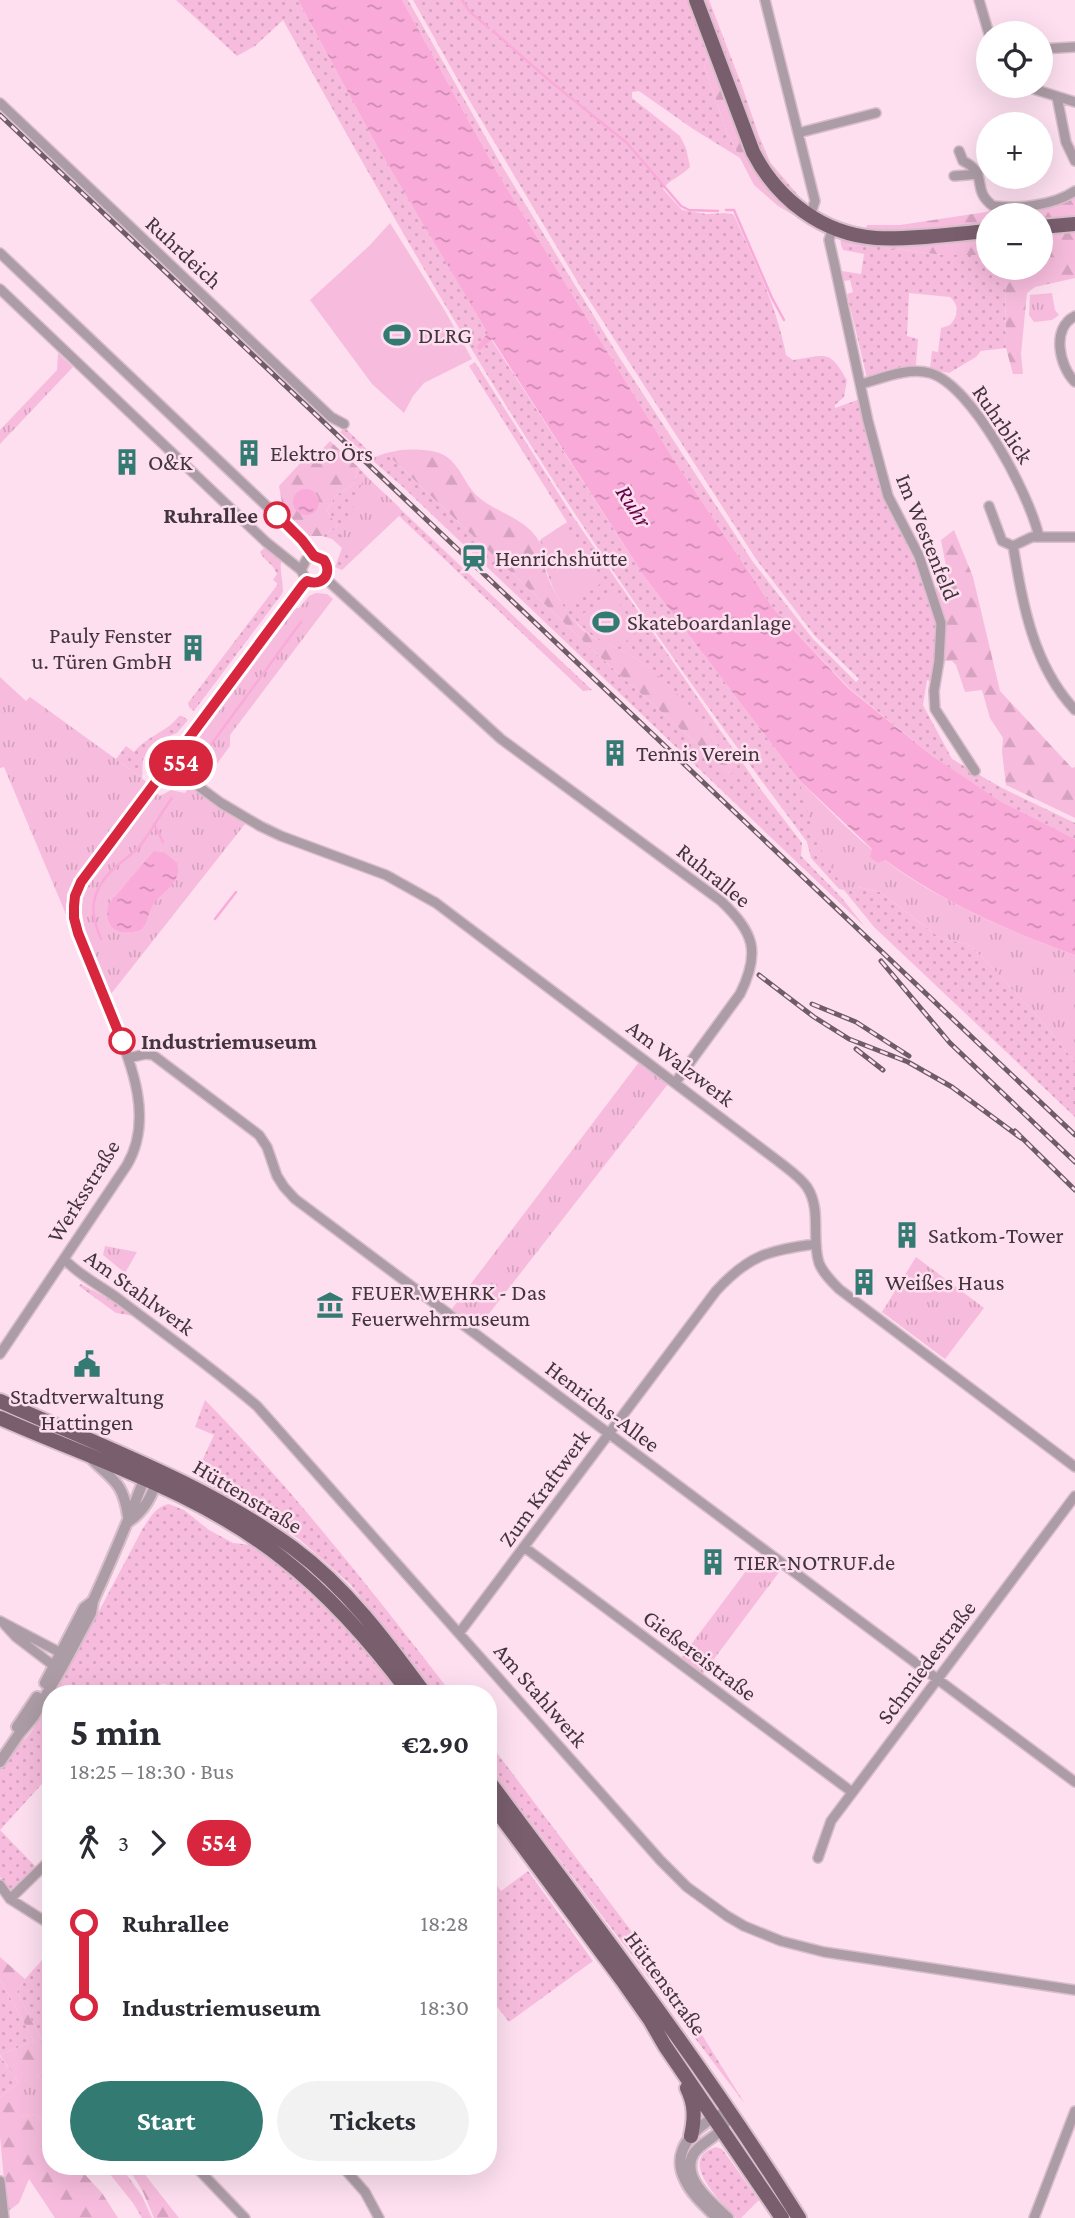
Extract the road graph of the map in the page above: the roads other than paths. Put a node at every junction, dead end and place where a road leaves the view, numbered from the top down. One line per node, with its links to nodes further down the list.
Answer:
1 (696, 0): 20 (main road)
2 (765, 0): 12 (street)
3 (979, 0): 4 (street)
4 (985, 21)
5 (1075, 47): 6 (street)
6 (1053, 48)
7 (1053, 96): 8 (street)
8 (1057, 97): 9 (street); 14 (street)
9 (1075, 102)
10 (0, 103): 30 (street, Ruhrdeich)
11 (876, 113): 12 (street)
12 (799, 133): 20 (street)
13 (959, 151): 15 (street)
14 (1075, 161)
15 (976, 170)
16 (976, 174): 17 (street)
17 (954, 176)
18 (980, 189): 19 (street)
19 (1075, 191)
20 (810, 216): 23 (main road)
21 (1075, 224): 22 (main road)
22 (1053, 226)
23 (833, 228): 24 (main road); 29 (street, Im Westenfeld)
24 (976, 232)
25 (0, 253): 35 (street, Ruhrallee)
26 (0, 289): 36 (street)
27 (1075, 316): 28 (street)
28 (1075, 382)
29 (861, 384): 32 (street, Ruhrblick); 41 (street, Im Westenfeld)
30 (344, 424)
31 (989, 506): 34 (street)
32 (1040, 537): 33 (street); 34 (street)
33 (1075, 537)
34 (1013, 546): 39 (street)
35 (314, 556): 36 (street); 37 (street, Ruhrallee)
36 (301, 570): 38 (street)
37 (325, 579): 38 (street); 45 (street, Ruhrallee)
38 (307, 581): 40 (street, Werksstraße)
39 (1075, 710)
40 (178, 756): 42 (street); 43 (street, Werksstraße)
41 (975, 771)
42 (179, 772): 43 (street); 45 (street, Am Walzwerk)
43 (161, 775): 44 (street, Werksstraße)
44 (128, 1058): 47 (street, Werksstraße); 51 (street, Henrichs-Allee)
45 (675, 1083): 46 (street, Am Walzwerk)
46 (816, 1244): 51 (street, Zum Kraftwerk); 53 (street, Am Walzwerk)
47 (64, 1259): 48 (street, Werksstraße); 59 (street, Am Stahlwerk)
48 (0, 1354)
49 (6, 1404): 54 (main road, Hüttenstraße)
50 (2, 1419): 52 (main road, Hüttenstraße)
51 (608, 1434): 57 (street, Zum Kraftwerk); 61 (street, Henrichs-Allee)
52 (87, 1454): 54 (main road, Hüttenstraße); 56 (street)
53 (1075, 1467)
54 (151, 1474): 56 (street); 64 (main road, Hüttenstraße); 65 (main road, Hüttenstraße)
55 (1075, 1496): 61 (street, Schmiedestraße)
56 (128, 1522): 60 (street)
57 (524, 1547): 59 (street, Zum Kraftwerk); 72 (street, Gießereistraße)
58 (3, 1623): 60 (street); 60 (street)
59 (460, 1632): 79 (street, Am Stahlwerk)
60 (60, 1661): 62 (street); 63 (street)
61 (937, 1679): 70 (street, Henrichs-Allee); 72 (street, Schmiedestraße)
62 (45, 1685)
63 (49, 1685)
64 (403, 1685)
65 (418, 1685)
66 (42, 1690): 68 (street)
67 (42, 1699): 69 (street)
68 (0, 1751)
69 (0, 1762)
70 (1075, 1782)
71 (497, 1792): 81 (main road, Hüttenstraße)
72 (852, 1793): 74 (street, Schmiedestraße)
73 (497, 1811): 80 (main road, Hüttenstraße)
74 (818, 1858)
75 (42, 1868): 77 (street)
76 (0, 1885): 77 (street)
77 (10, 1899): 78 (street)
78 (42, 1919)
79 (1075, 1990)
80 (665, 2046): 83 (main road, Hüttenstraße); 84 (main road)
81 (730, 2111): 83 (street); 94 (main road, Hüttenstraße)
82 (1075, 2111): 95 (street)
83 (718, 2123): 84 (street); 92 (street); 93 (main road, Hüttenstraße)
84 (691, 2136): 91 (street)
85 (204, 2175): 89 (street)
86 (350, 2175): 90 (street)
87 (0, 2181): 88 (street)
88 (4, 2218)
89 (245, 2218)
90 (379, 2218)
91 (717, 2218)
92 (728, 2218)
93 (782, 2218)
94 (799, 2218)
95 (1034, 2218)

